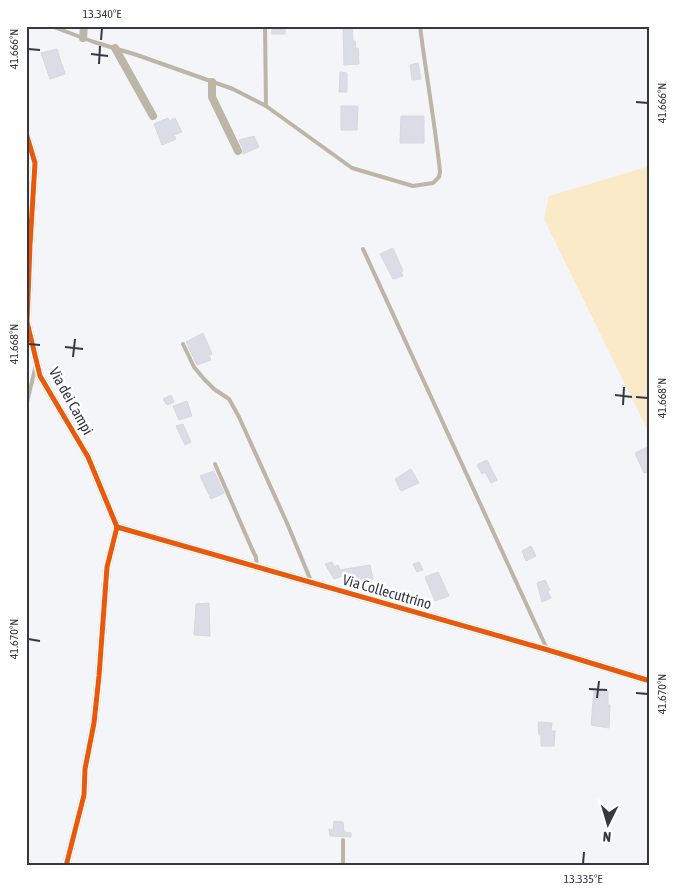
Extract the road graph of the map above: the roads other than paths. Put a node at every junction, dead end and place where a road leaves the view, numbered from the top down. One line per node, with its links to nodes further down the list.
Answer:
1 (51, 26): 5 (lane)
2 (84, 26): 5 (street)
3 (266, 26): 8 (lane)
4 (420, 26): 8 (lane)
5 (83, 38): 6 (lane)
6 (114, 48): 7 (lane); 9 (street)
7 (212, 82): 8 (lane); 11 (street)
8 (266, 106)
9 (152, 116)
10 (26, 133): 13 (street, Via dei Campi)
11 (238, 151)
12 (363, 249): 21 (lane)
13 (28, 265): 15 (street, Via dei Campi)
14 (183, 344): 20 (lane)
15 (36, 361): 16 (lane); 18 (street, Via dei Campi)
16 (26, 406)
17 (215, 464): 19 (lane)
18 (117, 527): 19 (street, Via Collecuttrino); 24 (street)
19 (257, 567): 20 (street, Via Collecuttrino)
20 (311, 583): 21 (street, Via Collecuttrino)
21 (548, 650): 22 (street, Via Collecuttrino)
22 (650, 681)
23 (344, 840): 25 (lane)
24 (66, 866)
25 (342, 866)

